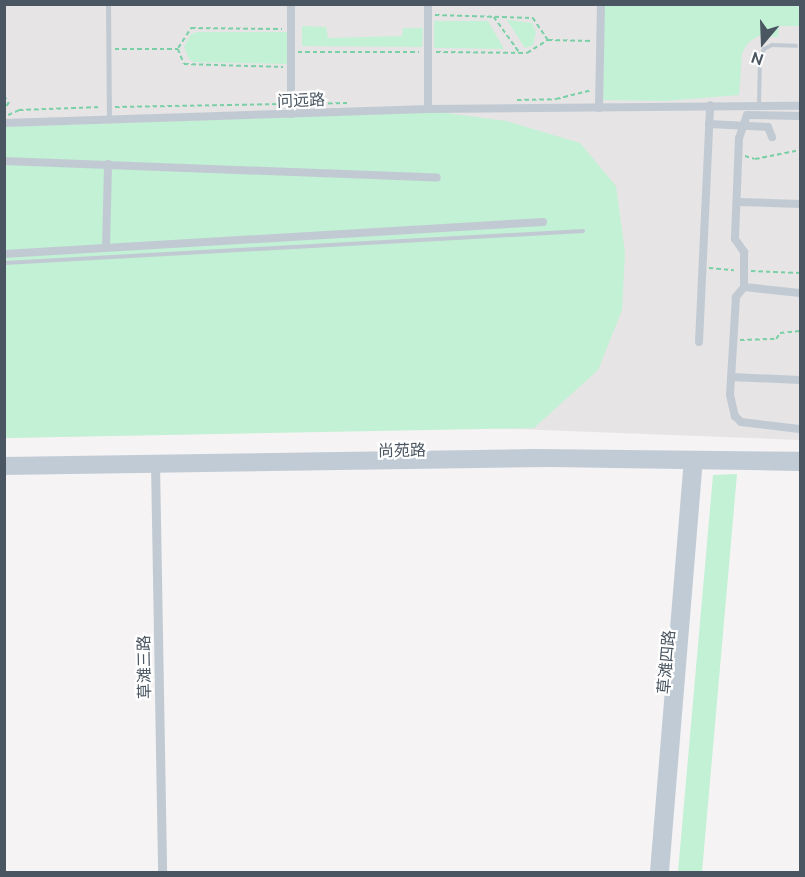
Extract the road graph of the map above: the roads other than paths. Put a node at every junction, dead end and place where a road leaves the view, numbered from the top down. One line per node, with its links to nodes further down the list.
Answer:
1 (108, 4): 13 (street)
2 (291, 4): 11 (street)
3 (428, 4): 10 (street)
4 (601, 4): 9 (street)
5 (796, 46): 7 (lane)
6 (710, 105): 7 (street, 问远路); 9 (street, 问远路); 15 (street)
7 (759, 105): 8 (street, 问远路)
8 (801, 106)
9 (599, 108): 10 (street, 问远路)
10 (428, 109): 11 (street, 问远路)
11 (291, 114): 13 (street, 问远路)
12 (801, 116): 16 (street)
13 (108, 120): 14 (street, 问远路)
14 (4, 123)
15 (709, 124): 16 (street); 30 (street)
16 (746, 126): 17 (street); 21 (street)
17 (772, 137)
18 (4, 161): 19 (street)
19 (108, 164): 20 (street); 25 (street)
20 (437, 178)
21 (737, 202): 22 (street); 28 (street)
22 (801, 204)
23 (543, 222): 25 (street)
24 (584, 231): 27 (lane)
25 (106, 248): 26 (street)
26 (4, 254)
27 (4, 263)
28 (744, 287): 29 (street); 31 (street)
29 (801, 293)
30 (699, 342)
31 (731, 376): 32 (street); 33 (street)
32 (801, 380)
33 (801, 429)
34 (801, 457): 35 (main road, 尚苑路)
35 (694, 458): 37 (main road, 尚苑路); 38 (main road, 尚苑路); 41 (main road, 草滩四路); 42 (main road, 草滩四路)
36 (4, 462): 37 (main road, 尚苑路)
37 (155, 465): 39 (main road, 尚苑路); 40 (street, 草滩三路)
38 (801, 466)
39 (4, 470)
40 (162, 873)
41 (655, 873)
42 (664, 873)

